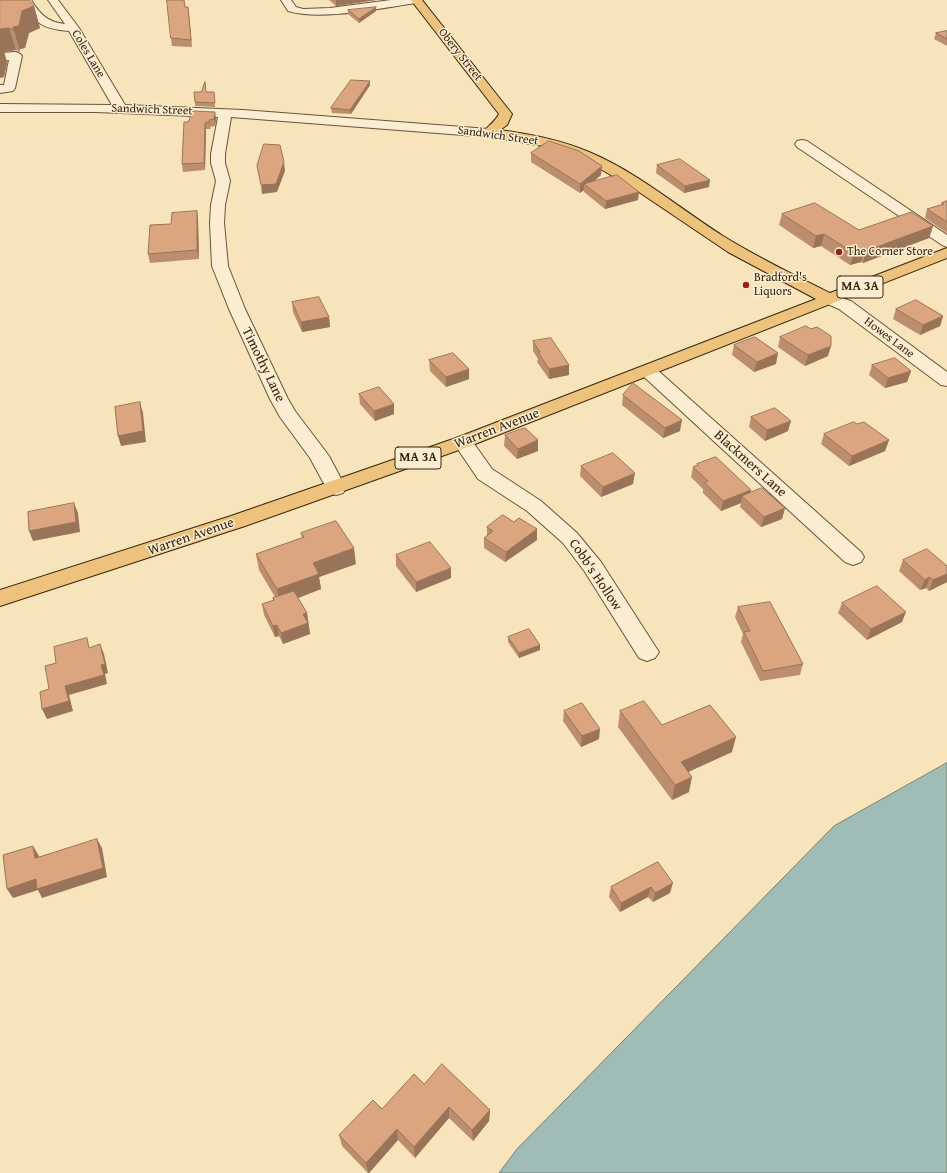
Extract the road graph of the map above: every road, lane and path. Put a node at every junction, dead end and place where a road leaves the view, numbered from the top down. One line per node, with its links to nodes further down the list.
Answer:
1 (26, 0): 6 (street)
2 (53, 0): 6 (street, Coles Lane)
3 (286, 0): 5 (street)
4 (416, 0): 5 (street); 13 (main road, Obery Street)
5 (347, 4)
6 (72, 28): 12 (street, Coles Lane)
7 (0, 50): 8 (street)
8 (16, 56): 9 (street); 10 (street)
9 (0, 57)
10 (0, 89)
11 (0, 108): 12 (street, Sandwich Street)
12 (121, 109): 14 (street, Sandwich Street)
13 (503, 111): 15 (main road, Obery Street); 16 (main road)
14 (225, 113): 16 (street, Sandwich Street); 24 (street, Timothy Lane)
15 (520, 129): 16 (main road, Sandwich Street); 20 (main road, Sandwich Street)
16 (489, 133)
17 (802, 144): 18 (street)
18 (947, 242)
19 (947, 252): 20 (main road, MA 3A)
20 (829, 299): 21 (main road, Warren Avenue / MA 3A); 22 (street, Howes Lane)
21 (648, 371): 23 (main road, Warren Avenue / MA 3A); 25 (street, Blackmers Lane)
22 (947, 381)
23 (463, 442): 24 (main road, Warren Avenue / MA 3A); 27 (street, Cobb's Hollow)
24 (336, 488): 26 (main road, Warren Avenue / MA 3A)
25 (853, 557)
26 (0, 598)
27 (647, 652)

